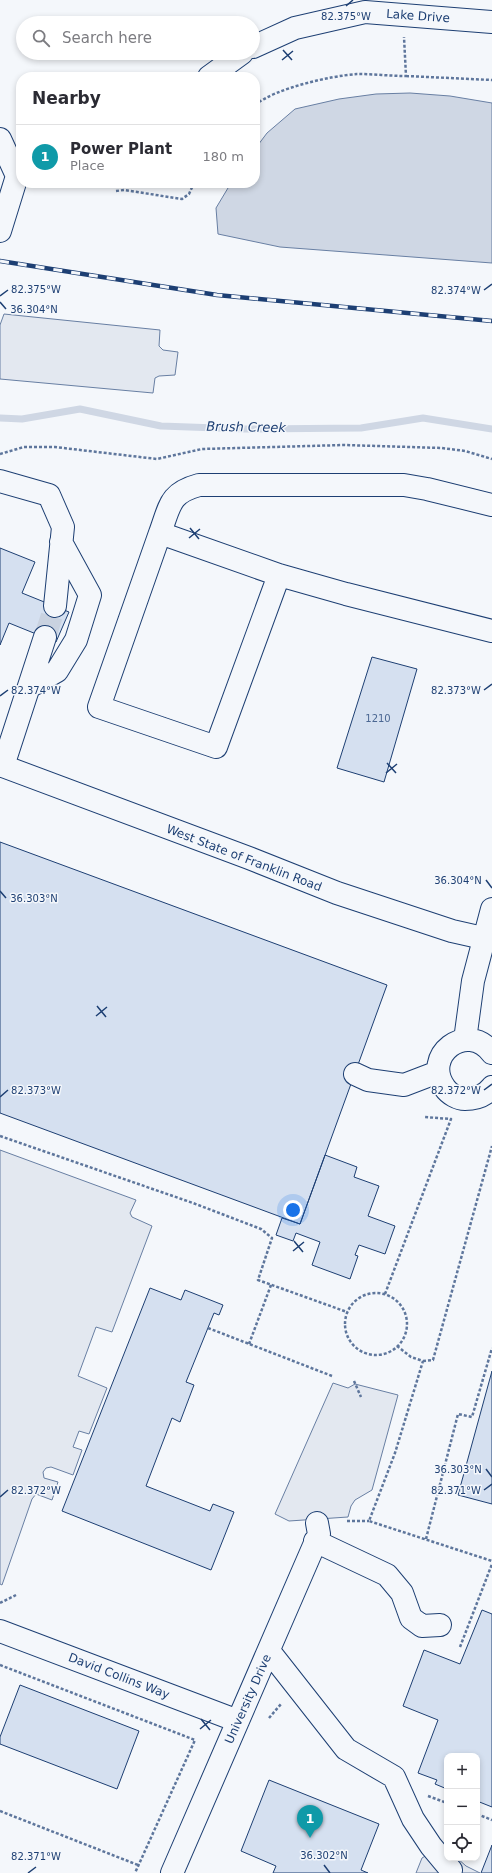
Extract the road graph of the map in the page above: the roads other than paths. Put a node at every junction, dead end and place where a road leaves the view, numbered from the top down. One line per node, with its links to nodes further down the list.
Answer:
1 (492, 22): 2 (main road, Lake Drive)
2 (260, 44)
3 (232, 60): 4 (main road)
4 (216, 72)
5 (0, 139): 6 (main road)
6 (16, 169)
7 (16, 184): 8 (main road)
8 (0, 231)
9 (0, 481): 12 (main road)
10 (492, 505): 11 (main road)
11 (160, 533): 13 (main road); 13 (main road)
12 (61, 542): 14 (main road); 17 (main road)
13 (279, 575): 15 (main road)
14 (55, 606)
15 (492, 631)
16 (45, 637): 17 (main road)
17 (28, 687): 18 (main road)
18 (2, 766): 20 (main road, West State of Franklin Road)
19 (492, 909): 20 (main road)
20 (488, 939): 21 (main road)
21 (465, 1040): 22 (main road); 23 (main road)
22 (492, 1053)
23 (438, 1072): 24 (main road); 25 (main road)
24 (355, 1074)
25 (492, 1087)
26 (440, 1625): 28 (main road, University Drive)
27 (0, 1631): 29 (main road, David Collins Way)
28 (269, 1651): 29 (main road, University Drive); 31 (main road)
29 (238, 1721): 30 (main road, University Drive)
30 (172, 1873)
31 (450, 1873)

